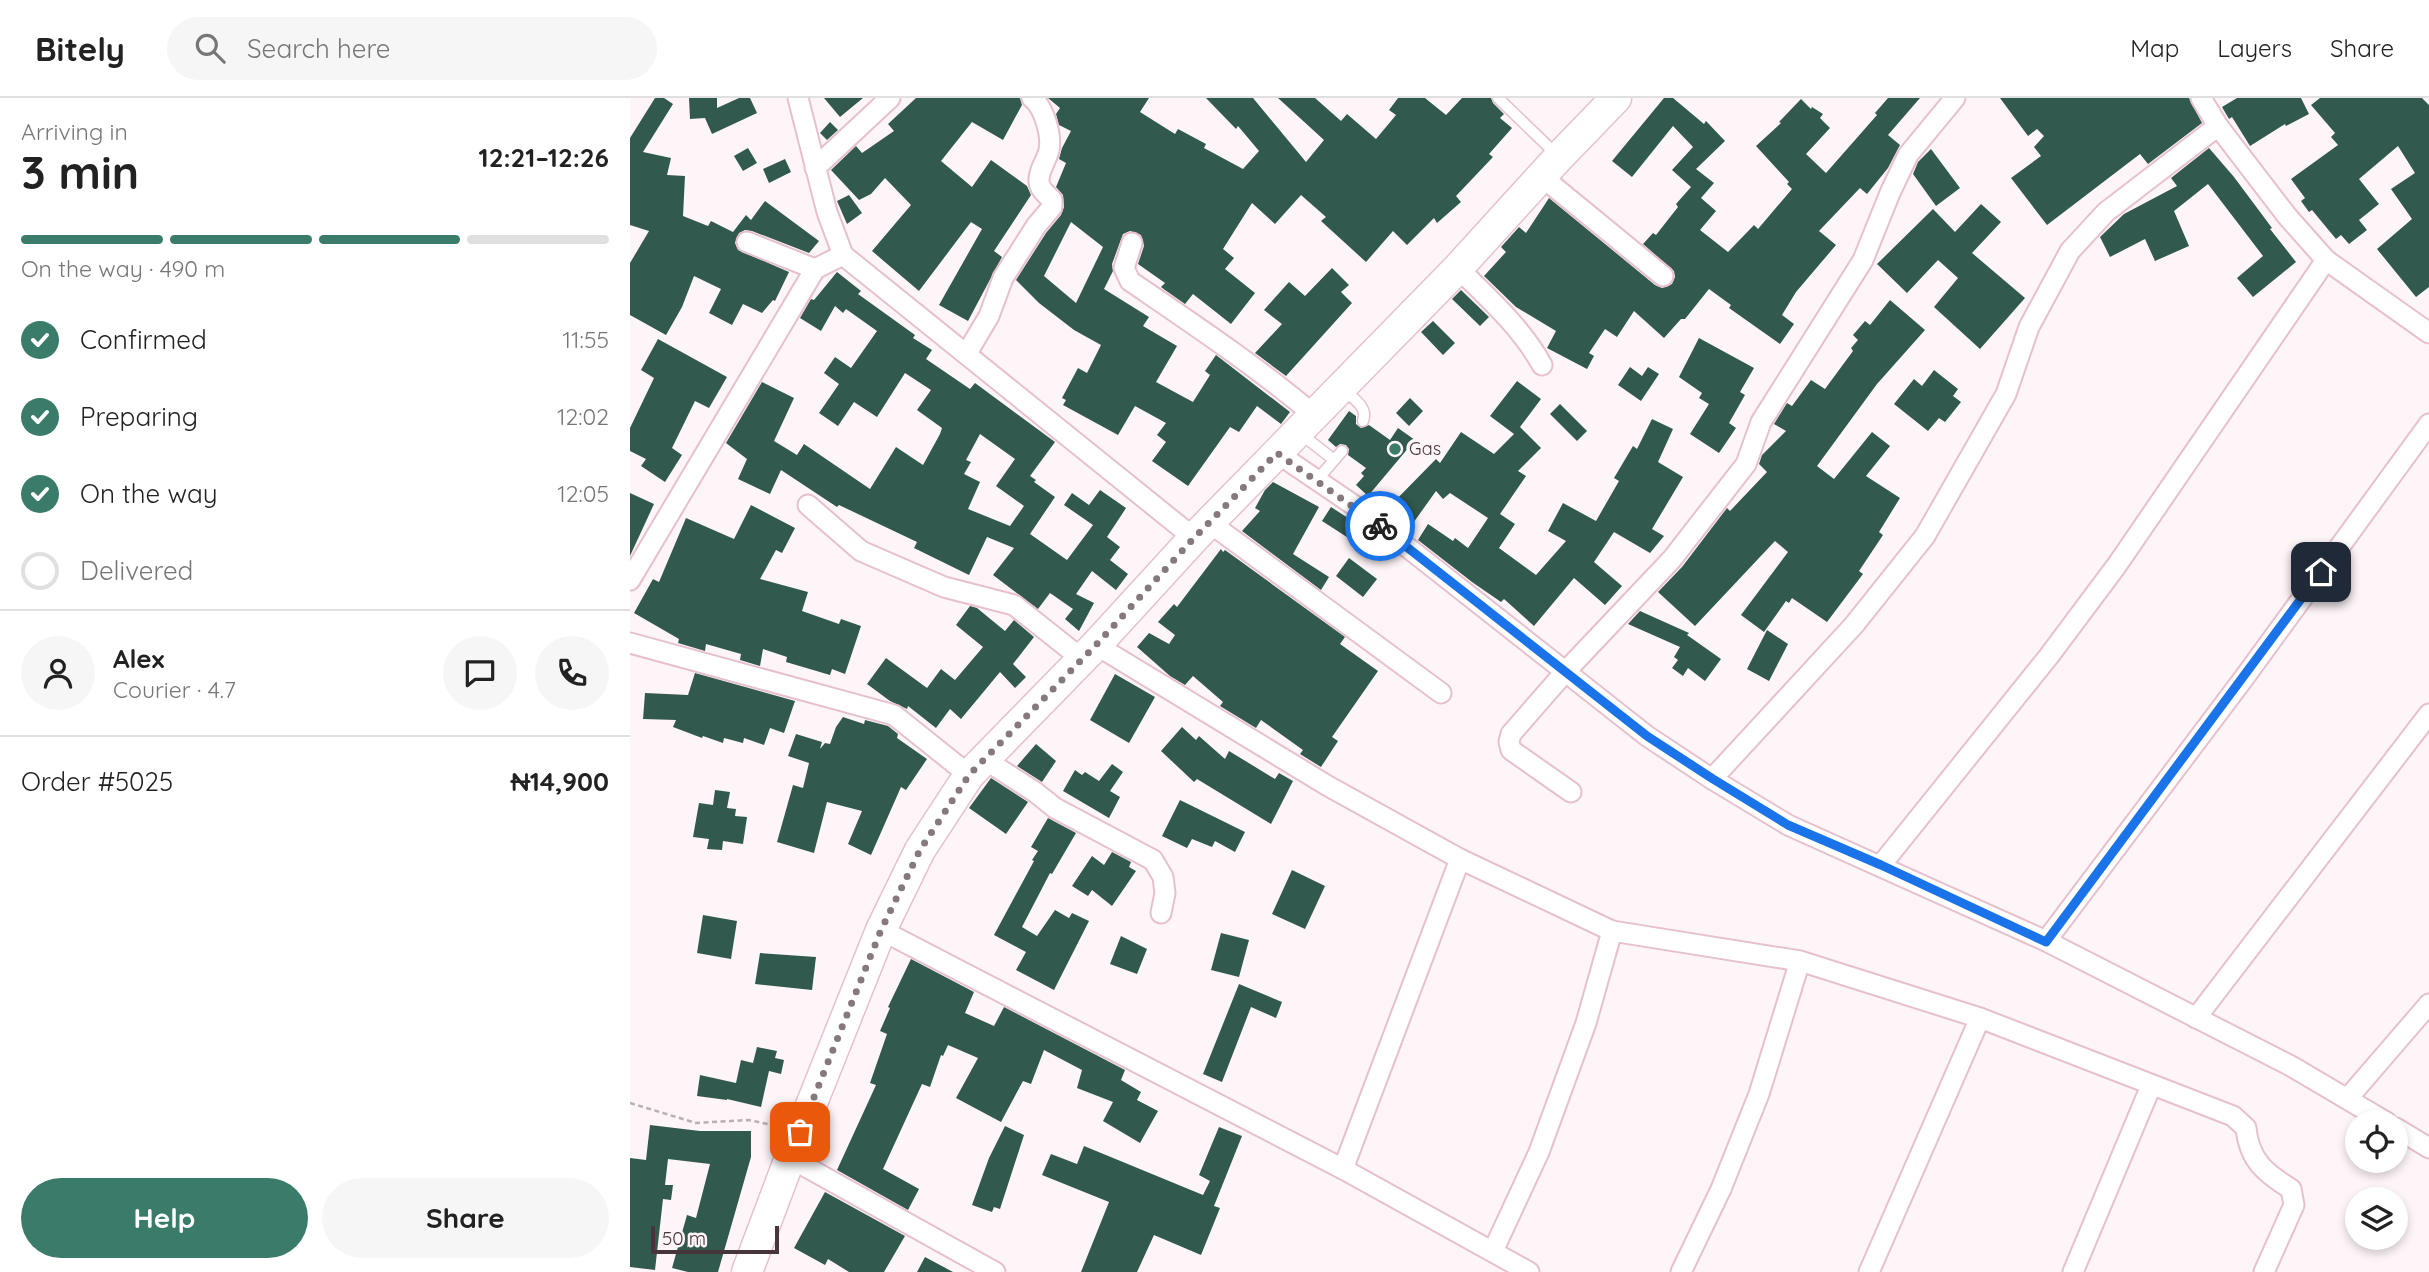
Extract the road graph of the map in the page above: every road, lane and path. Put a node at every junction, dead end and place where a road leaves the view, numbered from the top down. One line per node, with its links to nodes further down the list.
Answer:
1 (798, 98): 10 (street)
2 (890, 98): 10 (street)
3 (1032, 98): 19 (street)
4 (1498, 98): 9 (lane)
5 (1616, 98): 9 (main road)
6 (1955, 98): 34 (street)
7 (2201, 98): 8 (street)
8 (2218, 126): 14 (street); 38 (street)
9 (1550, 167): 15 (main road); 17 (street)
10 (815, 168): 13 (street)
11 (747, 242): 16 (street)
12 (1132, 243): 23 (street)
13 (843, 255): 16 (street); 19 (street)
14 (2326, 260): 18 (street); 41 (street)
15 (1458, 268): 20 (street); 21 (main road)
16 (814, 269): 31 (street)
17 (1663, 276)
18 (2429, 333)
19 (967, 354): 30 (street)
20 (1542, 365)
21 (1341, 387): 22 (lane); 23 (main road)
22 (1363, 421)
23 (1306, 423): 26 (main road); 27 (lane)
24 (2429, 424): 45 (street)
25 (1342, 451): 27 (lane)
26 (1277, 453): 28 (street); 30 (main road)
27 (1334, 460): 28 (lane)
28 (1317, 480): 34 (street)
29 (808, 505): 33 (street)
30 (1202, 531): 33 (main road); 35 (street)
31 (630, 580)
32 (630, 643): 37 (street)
33 (1089, 652): 37 (main road); 40 (street)
34 (1566, 672): 38 (street); 39 (street)
35 (1441, 693)
36 (2429, 714): 49 (street)
37 (976, 767): 42 (street); 43 (main road)
38 (1713, 779): 41 (street)
39 (1571, 792)
40 (1460, 859): 44 (street); 57 (street)
41 (1881, 865): 45 (street)
42 (1161, 913)
43 (881, 930): 55 (main road); 57 (street)
44 (1612, 931): 46 (street); 58 (street)
45 (2046, 942): 49 (street)
46 (1800, 961): 48 (street); 62 (street)
47 (2429, 1004): 51 (street)
48 (1979, 1017): 50 (street); 63 (street)
49 (2196, 1018): 51 (street)
50 (2151, 1086): 64 (street); 65 (street)
51 (2348, 1098): 53 (street)
52 (630, 1103): 55 (path)
53 (2367, 1110)
54 (2408, 1135): 56 (street)
55 (795, 1145): 59 (main road); 60 (street)
56 (2429, 1148)
57 (1343, 1169): 58 (street)
58 (1493, 1251): 61 (street)
59 (747, 1272)
60 (995, 1272)
61 (1529, 1272)
62 (1681, 1272)
63 (1869, 1272)
64 (2073, 1272)
65 (2264, 1272)

